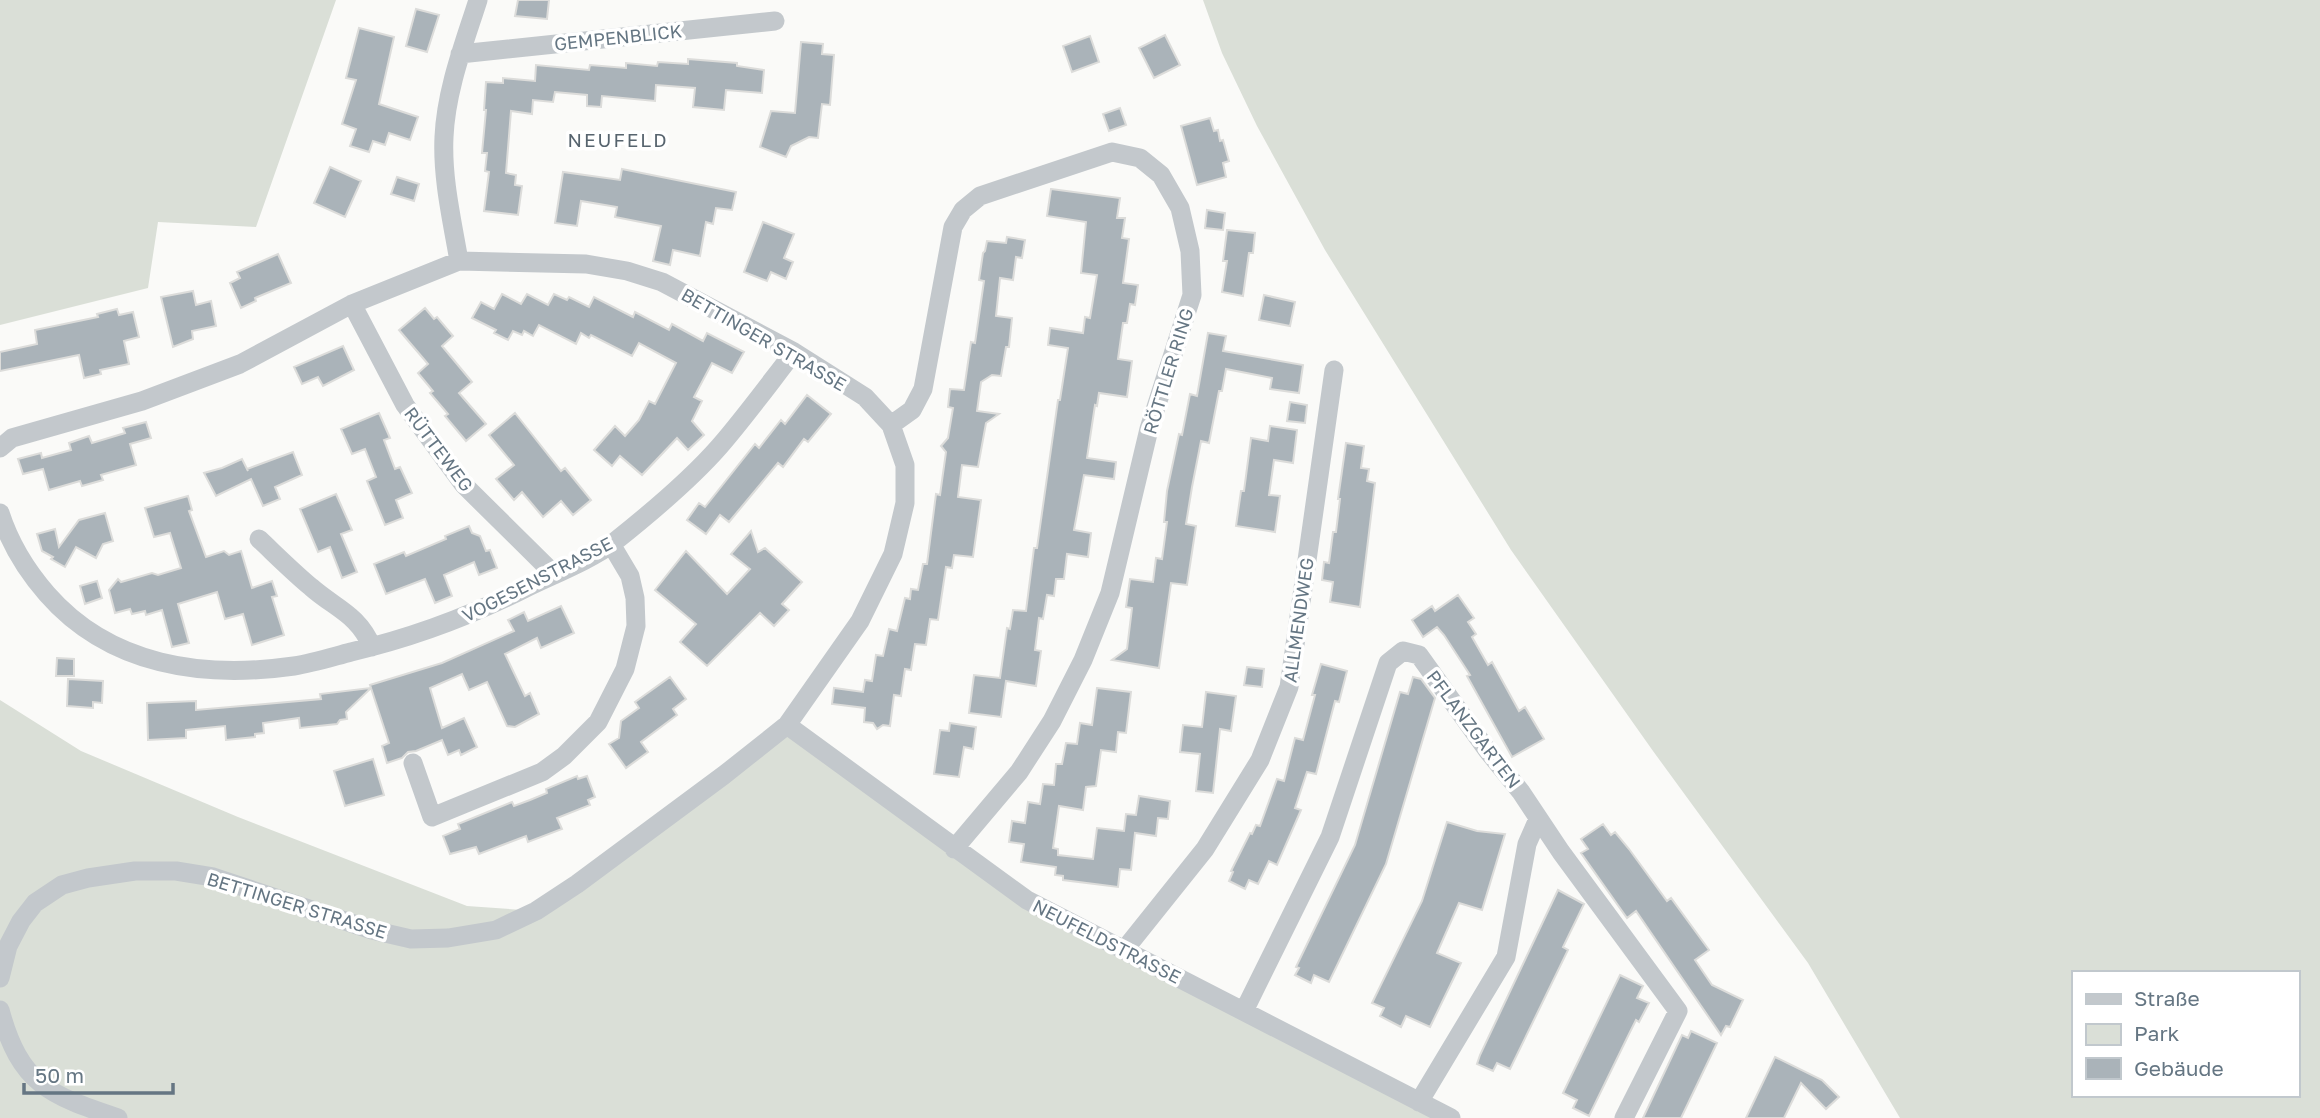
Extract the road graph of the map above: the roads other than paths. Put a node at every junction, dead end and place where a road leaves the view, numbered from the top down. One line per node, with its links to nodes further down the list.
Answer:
1 (478, 0): 3 (street)
2 (775, 21): 3 (street, GEMPENBLICK)
3 (460, 54): 4 (street)
4 (459, 261): 5 (street, BETTINGER STRASSE); 6 (street, BETTINGER STRASSE)
5 (352, 304): 9 (street, BETTINGER STRASSE); 13 (street, RÜTTEWEG)
6 (794, 352): 8 (street, BETTINGER STRASSE); 12 (street, VOGESENSTRASSE)
7 (1334, 370): 19 (street, ALLMENDWEG)
8 (891, 425): 15 (street, BETTINGER STRASSE); 18 (street, RÖTTLER RING)
9 (0, 448)
10 (0, 513): 14 (street, VOGESENSTRASSE)
11 (259, 539): 14 (street)
12 (611, 544): 13 (street, VOGESENSTRASSE); 16 (street)
13 (554, 574): 14 (street, VOGESENSTRASSE)
14 (372, 647)
15 (787, 725): 18 (street, NEUFELDSTRASSE); 20 (street, BETTINGER STRASSE)
16 (413, 763)
17 (1538, 819): 22 (street, PFLANZGARTEN); 23 (street); 26 (street)
18 (954, 849): 19 (street, NEUFELDSTRASSE)
19 (1125, 949): 22 (street, NEUFELDSTRASSE)
20 (0, 978)
21 (0, 1010): 24 (street)
22 (1244, 1011): 23 (street, NEUFELDSTRASSE)
23 (1419, 1102): 25 (street, NEUFELDSTRASSE)
24 (118, 1118)
25 (1451, 1118)
26 (1624, 1118)

